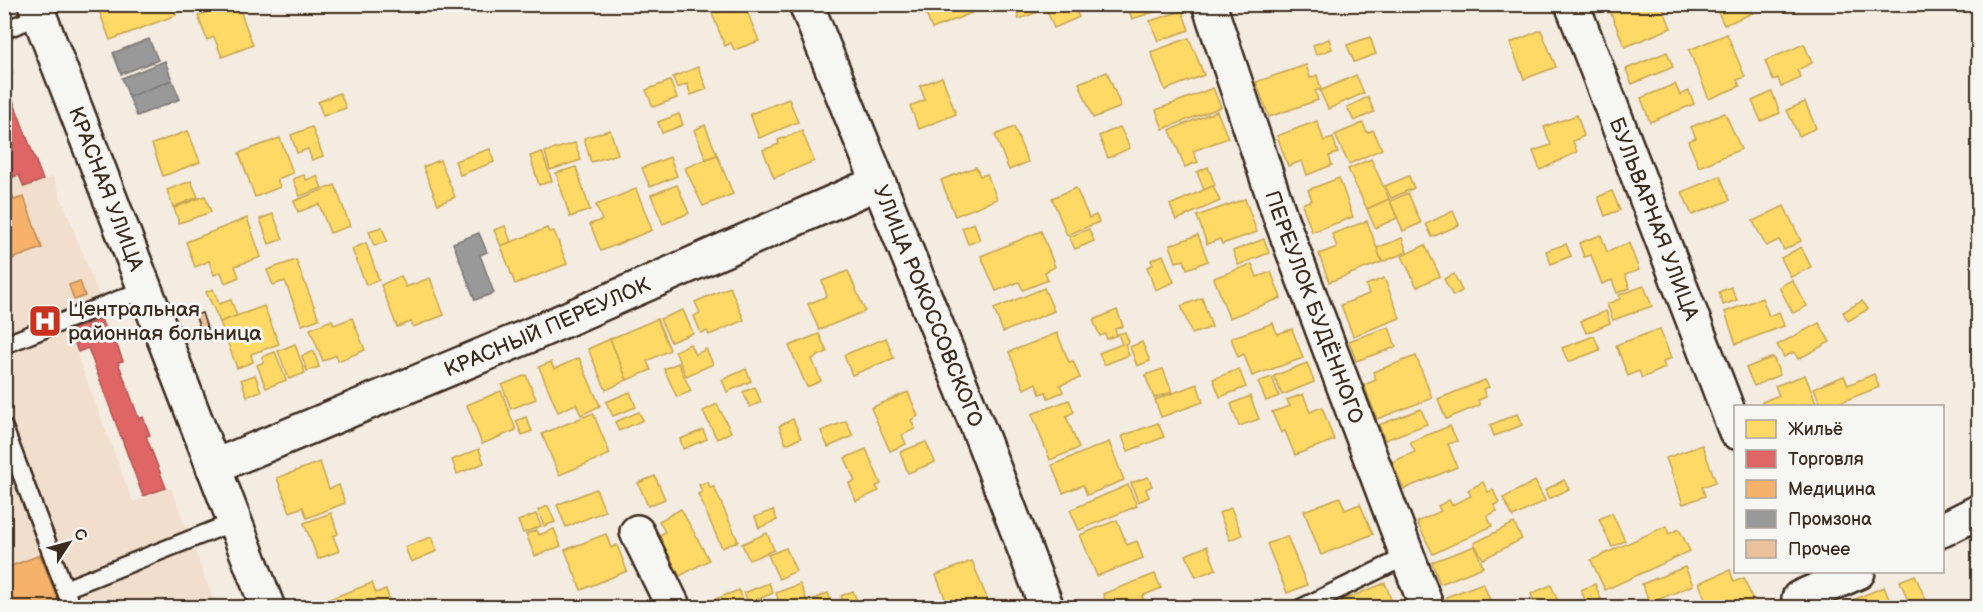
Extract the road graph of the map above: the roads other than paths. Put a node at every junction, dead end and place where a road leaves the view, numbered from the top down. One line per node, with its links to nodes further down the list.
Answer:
1 (806, 4): 6 (street, УЛИЦА РОКОССОВСКОГО)
2 (1209, 4): 16 (street, ПЕРЕУЛОК БУДЁННОГО)
3 (1572, 4): 9 (street, БУЛЬВАРНАЯ УЛИЦА)
4 (38, 10): 5 (lane); 7 (street, КРАСНАЯ УЛИЦА)
5 (4, 30)
6 (877, 183): 11 (street, КРАСНЫЙ ПЕРЕУЛОК); 23 (street, УЛИЦА РОКОССОВСКОГО)
7 (145, 289): 8 (lane); 11 (street, КРАСНАЯ УЛИЦА)
8 (4, 345)
9 (1734, 427)
10 (4, 428): 18 (lane)
11 (213, 467): 13 (street, КРАСНАЯ УЛИЦА)
12 (1978, 512): 14 (street)
13 (234, 522): 18 (lane); 21 (street, КРАСНАЯ УЛИЦА)
14 (1944, 529)
15 (636, 532): 22 (street)
16 (1407, 556): 24 (lane); 25 (street, ПЕРЕУЛОК БУДЁННОГО)
17 (1855, 573): 19 (street)
18 (65, 590): 20 (lane)
19 (1797, 592)
20 (72, 608)
21 (268, 608)
22 (674, 608)
23 (1047, 608)
24 (1301, 608)
25 (1427, 608)

